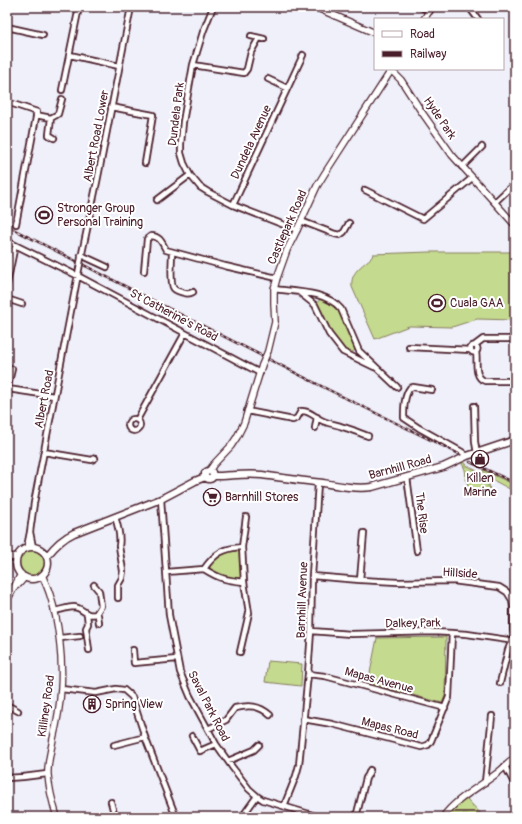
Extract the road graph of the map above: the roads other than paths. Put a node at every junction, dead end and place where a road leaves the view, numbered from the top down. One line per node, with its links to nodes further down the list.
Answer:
1 (79, 7): 14 (street)
2 (131, 7): 17 (street, Albert Road Lower)
3 (213, 7): 16 (street, Dundela Park)
4 (315, 7): 11 (street)
5 (421, 7): 7 (street)
6 (469, 7): 9 (street)
7 (431, 9): 8 (street)
8 (425, 18)
9 (477, 18)
10 (7, 27): 12 (street)
11 (374, 33)
12 (43, 35)
13 (251, 36): 16 (street)
14 (70, 55): 17 (street); 21 (street)
15 (303, 55): 20 (street, Dundela Avenue)
16 (193, 65): 31 (street, Dundela Park)
17 (119, 66): 24 (street, Albert Road Lower)
18 (391, 70): 30 (street, Hyde Park); 38 (street, Castlepark Road)
19 (268, 79): 20 (street)
20 (287, 88): 37 (street, Dundela Avenue)
21 (62, 90)
22 (62, 99): 26 (street)
23 (7, 102): 25 (street)
24 (111, 107): 29 (street); 46 (street, Albert Road Lower)
25 (36, 115): 26 (street); 40 (street)
26 (51, 118): 27 (street)
27 (54, 138)
28 (482, 147): 30 (street)
29 (145, 163)
30 (462, 167): 32 (street, Hyde Park)
31 (190, 175): 35 (street); 37 (street, Dundela Park)
32 (472, 178): 34 (street); 36 (street, Hyde Park)
33 (515, 184): 36 (street)
34 (365, 190)
35 (157, 200)
36 (495, 202): 41 (street, Hyde Park)
37 (233, 205): 42 (street, Dundela Park)
38 (302, 221): 39 (street); 42 (street, Castlepark Road)
39 (349, 223)
40 (16, 224)
41 (515, 225)
42 (298, 230): 51 (street, Castlepark Road)
43 (7, 241): 44 (street, St Catherine's Road)
44 (16, 245): 50 (street, St Catherine's Road); 52 (street)
45 (170, 251): 49 (street); 51 (street); 54 (street)
46 (81, 257): 47 (street); 48 (street, Albert Road Lower, bridge)
47 (107, 267)
48 (79, 269): 50 (street, Albert Road)
49 (144, 272)
50 (78, 276): 60 (street, St Catherine's Road); 75 (street, Albert Road)
51 (277, 278): 53 (street, Castlepark Road)
52 (7, 284)
53 (274, 289): 55 (street); 70 (street, Castlepark Road, bridge)
54 (193, 292)
55 (298, 292): 56 (street); 59 (street)
56 (320, 295): 59 (street); 64 (street)
57 (7, 299): 58 (street)
58 (22, 304)
59 (315, 305): 67 (street)
60 (185, 333): 70 (street, St Catherine's Road); 79 (street)
61 (515, 339): 62 (street)
62 (475, 345): 65 (street); 66 (street)
63 (409, 347): 65 (street)
64 (359, 350): 67 (street); 69 (street)
65 (471, 350): 66 (street)
66 (476, 352): 71 (street)
67 (354, 358): 69 (street)
68 (12, 369): 73 (street)
69 (377, 369): 72 (street)
70 (260, 373): 77 (street, Castlepark Road)
71 (515, 381)
72 (397, 387)
73 (7, 390): 75 (street)
74 (432, 390): 85 (street)
75 (54, 396): 83 (street, Albert Road)
76 (474, 406): 84 (street)
77 (247, 411): 78 (street); 87 (street, Castlepark Road)
78 (317, 417): 80 (street); 81 (street)
79 (137, 420)
80 (315, 428)
81 (368, 436)
82 (515, 440): 84 (main road, Barnhill Road)
83 (44, 452): 86 (street); 94 (street, Albert Road)
84 (478, 453): 85 (main road, Barnhill Road)
85 (467, 456): 88 (main road, Barnhill Road)
86 (95, 458)
87 (211, 473): 89 (main road, Barnhill Road); 90 (main road)
88 (407, 477): 89 (main road, Barnhill Road); 96 (street, The Rise)
89 (318, 483): 105 (street, Barnhill Avenue)
90 (161, 499): 91 (main road); 102 (street, Saval Park Road)
91 (115, 517): 97 (main road); 109 (street)
92 (246, 517): 95 (street)
93 (364, 533): 106 (street)
94 (30, 547): 97 (main road); 99 (main road)
95 (242, 547): 101 (street); 107 (street)
96 (417, 551)
97 (45, 554): 103 (main road)
98 (7, 557): 99 (main road)
99 (16, 559): 100 (main road); 104 (main road)
100 (7, 560)
101 (204, 569): 102 (street); 107 (street)
102 (166, 572): 123 (street, Saval Park Road)
103 (42, 575): 104 (main road); 111 (street, Killiney Road)
104 (23, 576): 110 (street)
105 (312, 576): 106 (street, Hillside); 115 (street, Barnhill Avenue)
106 (360, 580): 119 (street, Hillside)
107 (244, 582): 122 (street)
108 (94, 585): 113 (street)
109 (118, 598)
110 (7, 600)
111 (54, 611): 112 (street); 118 (street, Killiney Road)
112 (86, 614): 113 (street); 120 (street)
113 (96, 614): 114 (street)
114 (99, 623)
115 (311, 631): 116 (street, Dalkey Park); 124 (street, Barnhill Avenue)
116 (452, 633): 119 (street, Dalkey Park); 128 (street, Mapas Road)
117 (80, 636): 118 (street)
118 (60, 638): 126 (street, Killiney Road)
119 (515, 641): 125 (street)
120 (88, 650)
121 (133, 650): 123 (street)
122 (240, 652)
123 (177, 659): 133 (street, Saval Park Road)
124 (308, 674): 128 (street, Mapas Avenue); 132 (street, Barnhill Avenue)
125 (500, 683)
126 (61, 689): 135 (street); 143 (street, Killiney Road)
127 (7, 705): 129 (street)
128 (445, 708): 132 (street, Mapas Road)
129 (18, 711)
130 (270, 715): 133 (street)
131 (492, 716): 145 (street)
132 (303, 719): 149 (street, Barnhill Avenue)
133 (208, 729): 136 (street, Saval Park Road)
134 (192, 736): 136 (street)
135 (145, 737): 137 (street); 152 (street)
136 (216, 744): 140 (street, Saval Park Road)
137 (114, 745)
138 (259, 745): 140 (street)
139 (515, 758): 141 (street)
140 (228, 761): 147 (street, Saval Park Road)
141 (505, 766): 145 (street); 146 (street)
142 (370, 770): 155 (street)
143 (48, 774): 144 (street); 150 (street, Killiney Road)
144 (7, 778)
145 (485, 782): 156 (street)
146 (515, 786)
147 (257, 796): 149 (street, Saval Park Road); 153 (street)
148 (111, 802): 151 (street)
149 (284, 806): 154 (street, Saval Park Road)
150 (56, 817)
151 (115, 817)
152 (176, 817)
153 (242, 817)
154 (319, 817)
155 (356, 817)
156 (443, 817)

